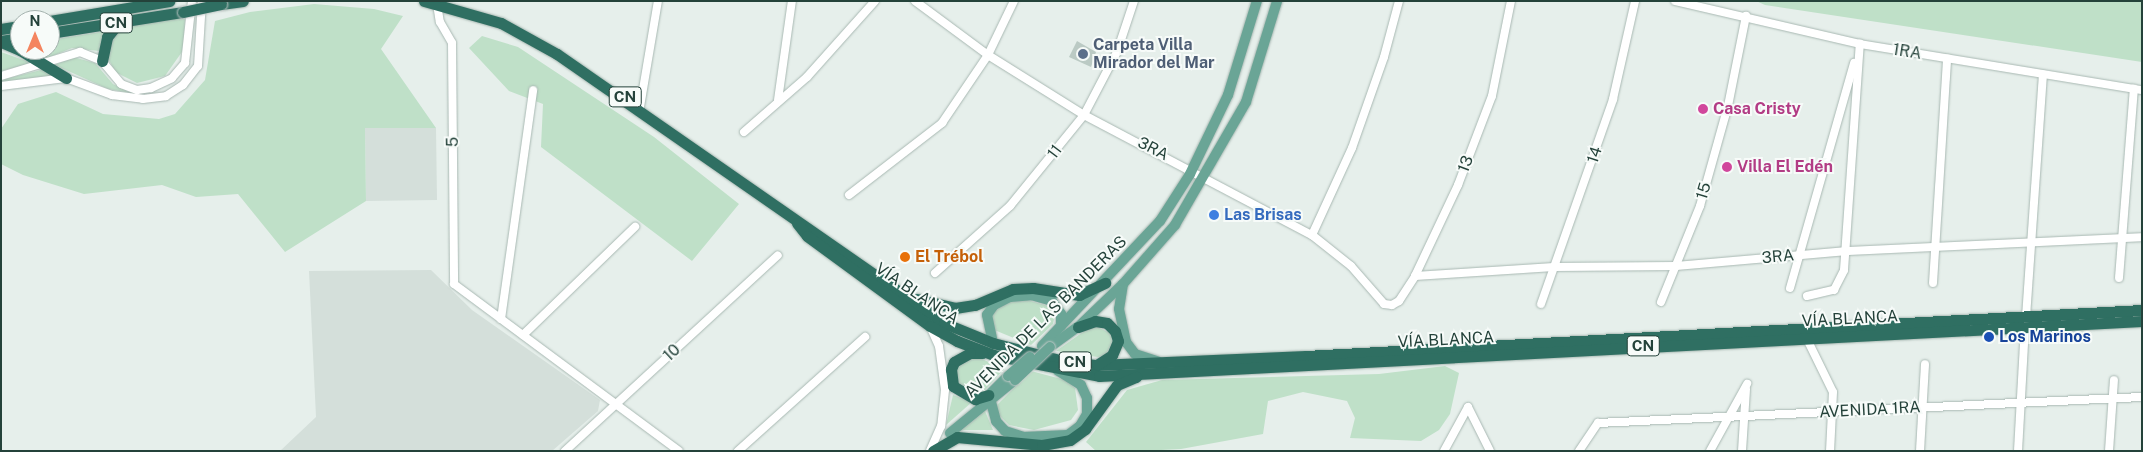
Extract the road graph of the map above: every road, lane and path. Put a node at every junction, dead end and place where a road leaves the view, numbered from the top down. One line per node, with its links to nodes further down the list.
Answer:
1 (123, 1): 21 (highway)
2 (169, 1): 21 (highway, CN)
3 (192, 1): 29 (street)
4 (202, 1): 33 (street)
5 (243, 1): 23 (highway, CN, bridge)
6 (424, 1): 19 (highway, VÍA BLANCA / CN)
7 (658, 1): 38 (street)
8 (792, 1): 37 (street)
9 (875, 1): 37 (street)
10 (915, 1): 26 (street, 3RA)
11 (1014, 1): 26 (street)
12 (1134, 1): 39 (street, 11)
13 (1257, 1): 41 (main road, AVENIDA DE LAS BANDERAS)
14 (1276, 1): 42 (main road, AVENIDA DE LAS BANDERAS)
15 (1399, 1): 46 (street)
16 (1511, 1): 57 (street, 13)
17 (1635, 1): 55 (street, 14)
18 (1675, 1): 20 (street, 1RA)
19 (434, 2): 38 (highway, VÍA BLANCA / CN); 69 (street, 5)
20 (1746, 16): 25 (street, 1RA); 54 (street, 15)
21 (66, 18): 22 (highway, CN)
22 (60, 19)
23 (119, 22): 24 (highway, CN); 29 (highway)
24 (60, 31)
25 (1860, 44): 27 (street, 1RA); 51 (street); 53 (street)
26 (988, 55): 39 (street, 3RA); 43 (street)
27 (1947, 58): 31 (street, 1RA); 50 (street)
28 (37, 60): 30 (highway)
29 (102, 61): 30 (street)
30 (44, 64): 32 (street); 33 (highway)
31 (2043, 75): 35 (street, 1RA); 49 (street)
32 (1, 76)
33 (66, 78): 34 (street)
34 (1, 86)
35 (2138, 89): 48 (street)
36 (533, 90): 69 (street)
37 (778, 100): 40 (street)
38 (640, 108): 44 (highway, VÍA BLANCA / CN)
39 (1084, 115): 41 (street, 3RA); 56 (street, 11)
40 (744, 132)
41 (1193, 169): 42 (street, 3RA); 59 (main road, AVENIDA DE LAS BANDERAS)
42 (1206, 176): 46 (street, 3RA); 61 (main road, AVENIDA DE LAS BANDERAS)
43 (850, 196)
44 (796, 222): 63 (highway, VÍA BLANCA / CN); 72 (highway, VÍA BLANCA / CN)
45 (635, 227): 75 (street)
46 (1312, 235): 66 (street, 3RA)
47 (2142, 237): 48 (street, 3RA)
48 (2122, 238): 49 (street, 3RA); 58 (street)
49 (2030, 243): 50 (street, 3RA); 71 (street)
50 (1935, 247): 51 (street, 3RA); 60 (street)
51 (1847, 251): 53 (street, 3RA); 64 (street)
52 (778, 255): 90 (street, 10)
53 (1800, 255): 54 (street, 3RA); 62 (street)
54 (1676, 266): 55 (street, 3RA); 65 (street, 15)
55 (1554, 267): 57 (street, 3RA); 67 (street, 14)
56 (935, 273)
57 (1414, 276): 66 (street, 13)
58 (2119, 278)
59 (1105, 283): 63 (highway); 73 (main road, AVENIDA DE LAS BANDERAS)
60 (1933, 283)
61 (1123, 284): 74 (main road, AVENIDA DE LAS BANDERAS); 80 (main road)
62 (1790, 288)
63 (898, 292): 79 (highway, VÍA BLANCA / CN)
64 (1807, 296)
65 (1661, 302)
66 (1384, 304)
67 (1541, 304)
68 (2142, 310): 71 (highway, VÍA BLANCA / CN)
69 (501, 319): 75 (street)
70 (2142, 320): 71 (highway, VÍA BLANCA / CN)
71 (2026, 322): 77 (highway, VÍA BLANCA / CN); 80 (highway, VÍA BLANCA / CN); 89 (street)
72 (930, 326): 79 (highway, VÍA BLANCA / CN); 99 (street)
73 (1061, 326): 78 (main road, AVENIDA DE LAS BANDERAS); 79 (main road)
74 (1078, 327): 78 (main road, AVENIDA DE LAS BANDERAS); 82 (highway)
75 (523, 335): 90 (street)
76 (865, 336): 98 (street)
77 (1806, 337): 84 (highway, VÍA BLANCA / CN); 92 (street)
78 (1046, 346): 87 (main road, AVENIDA DE LAS BANDERAS, bridge)
79 (990, 348): 82 (highway, VÍA BLANCA / CN); 83 (highway, VÍA BLANCA / CN); 87 (highway)
80 (1159, 362): 82 (highway, VÍA BLANCA / CN)
81 (1925, 364): 91 (street)
82 (1096, 365)
83 (1057, 370): 84 (highway, VÍA BLANCA / CN); 87 (main road)
84 (1144, 374): 99 (highway)
85 (2114, 380): 88 (street)
86 (2142, 397): 88 (street, AVENIDA 1RA)
87 (990, 398): 95 (main road, AVENIDA DE LAS BANDERAS)
88 (2112, 398): 89 (street, AVENIDA 1RA); 108 (street)
89 (2021, 401): 91 (street, AVENIDA 1RA); 107 (street)
90 (617, 404): 96 (street, 10); 97 (street)
91 (1923, 407): 92 (street, AVENIDA 1RA); 106 (street)
92 (1832, 412): 93 (street, AVENIDA 1RA); 105 (street)
93 (1743, 418): 94 (street, AVENIDA 1RA); 94 (street); 104 (street)
94 (1727, 420): 102 (street, AVENIDA 1RA); 103 (street)
95 (950, 433): 99 (street, AVENIDA DE LAS BANDERAS)
96 (565, 451)
97 (679, 451)
98 (738, 451)
99 (932, 451)
100 (1444, 451): 101 (street)
101 (1490, 451)
102 (1579, 451)
103 (1710, 451)
104 (1742, 451)
105 (1830, 451)
106 (1920, 451)
107 (2018, 451)
108 (2109, 451)

